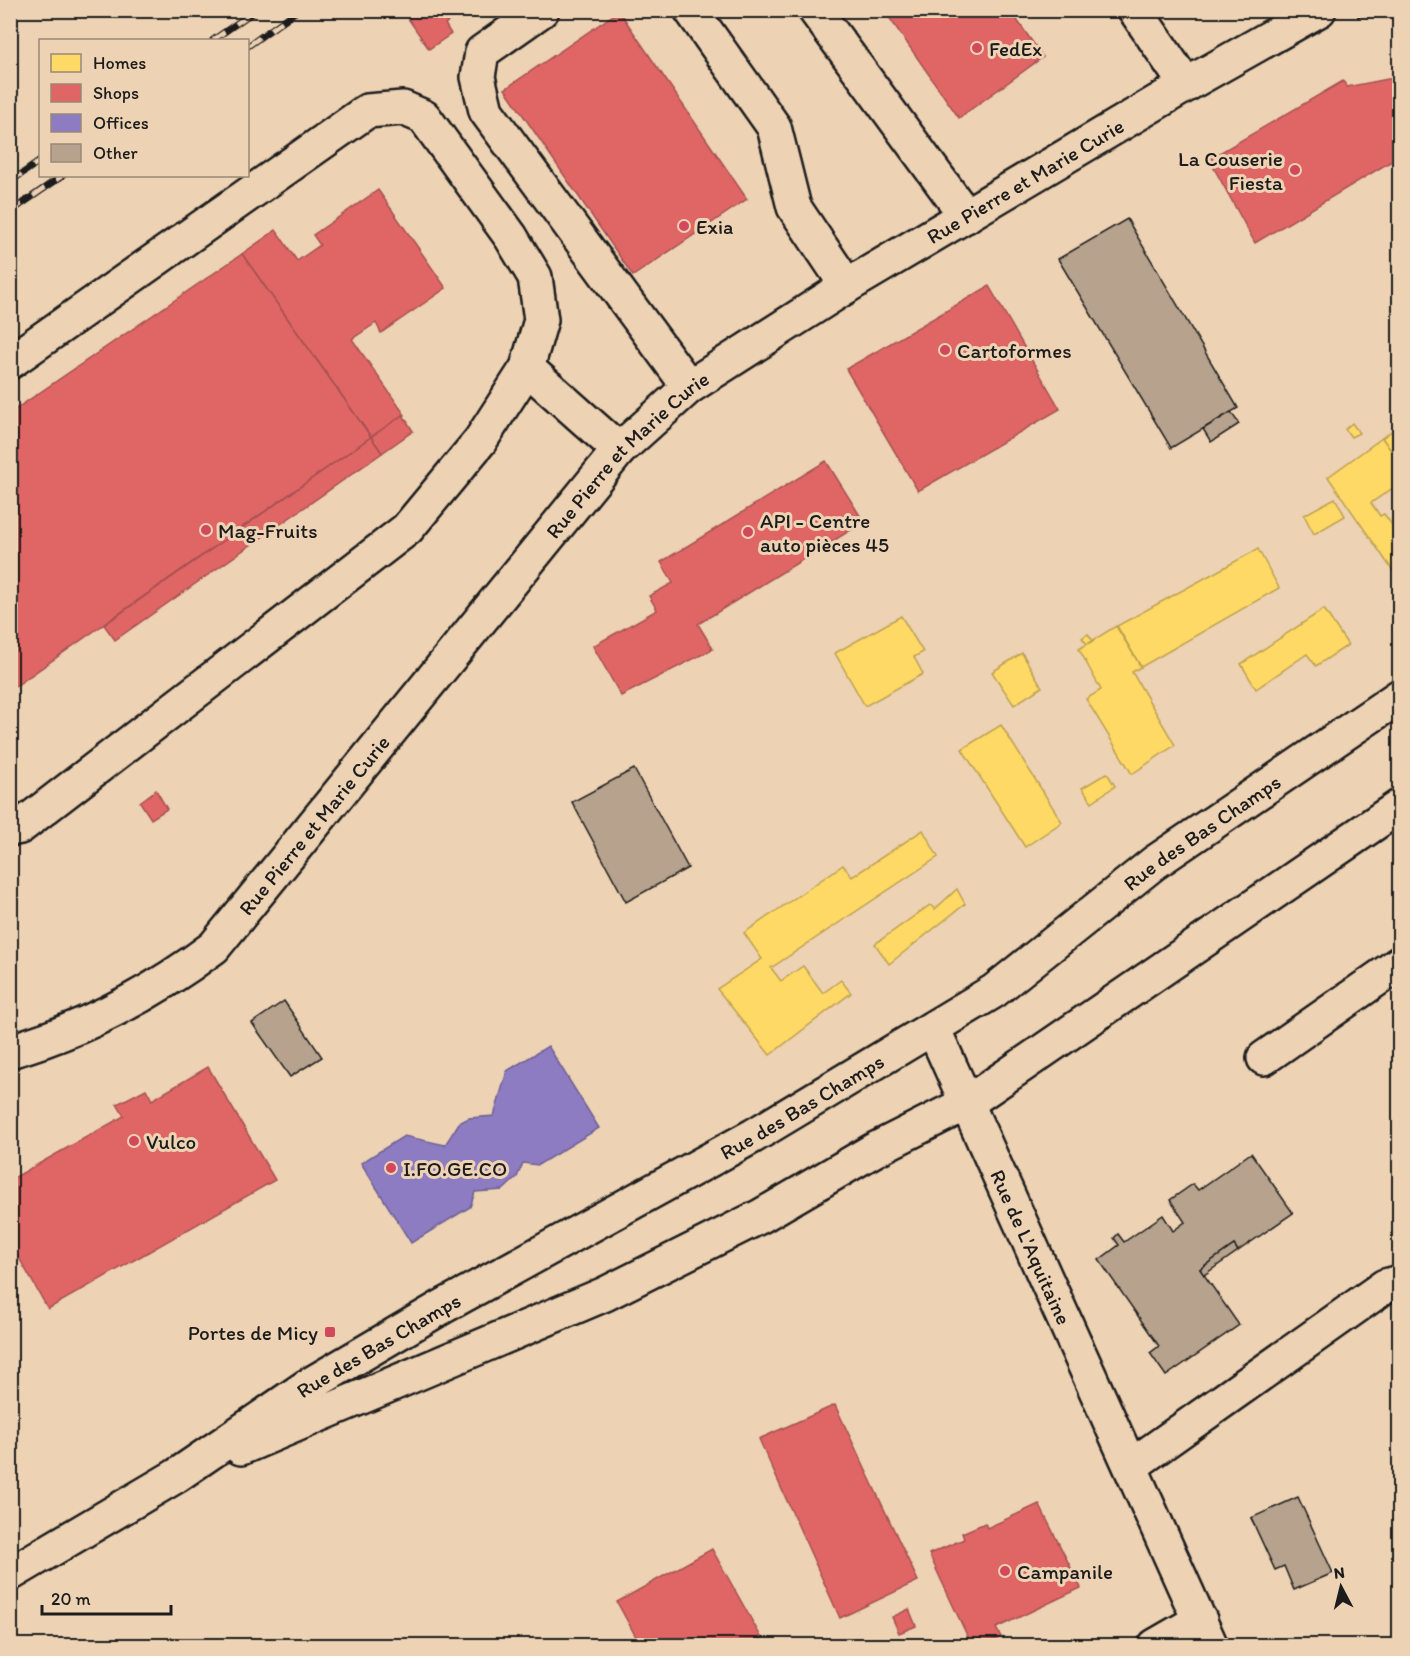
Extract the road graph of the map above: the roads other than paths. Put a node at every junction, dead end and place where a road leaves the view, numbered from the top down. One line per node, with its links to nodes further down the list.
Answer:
1 (542, 10): 11 (street)
2 (691, 10): 8 (street)
3 (815, 10): 7 (street)
4 (1136, 10): 6 (street)
5 (1319, 10): 6 (street, Rue Pierre et Marie Curie)
6 (1186, 86): 7 (street, Rue Pierre et Marie Curie)
7 (966, 216): 8 (street, Rue Pierre et Marie Curie)
8 (848, 286): 11 (street, Rue Pierre et Marie Curie)
9 (10, 362): 10 (street)
10 (527, 368): 12 (street); 15 (street)
11 (689, 387): 12 (street, Rue Pierre et Marie Curie)
12 (619, 450): 18 (street, Rue Pierre et Marie Curie)
13 (1400, 696): 17 (street, Rue des Bas Champs)
14 (1400, 806): 20 (street, Rue des Bas Champs)
15 (10, 829)
16 (1400, 963): 19 (street)
17 (933, 1028): 20 (street, Rue de L'Aquitaine); 23 (street, Rue des Bas Champs)
18 (10, 1051)
19 (1264, 1058)
20 (967, 1103): 22 (street, Rue de L'Aquitaine); 23 (street, Rue des Bas Champs)
21 (1400, 1281): 22 (street)
22 (1131, 1466): 25 (street, Rue de L'Aquitaine)
23 (176, 1476): 24 (street, Rue des Bas Champs)
24 (10, 1574)
25 (1206, 1633): 26 (street)
26 (1155, 1646)

